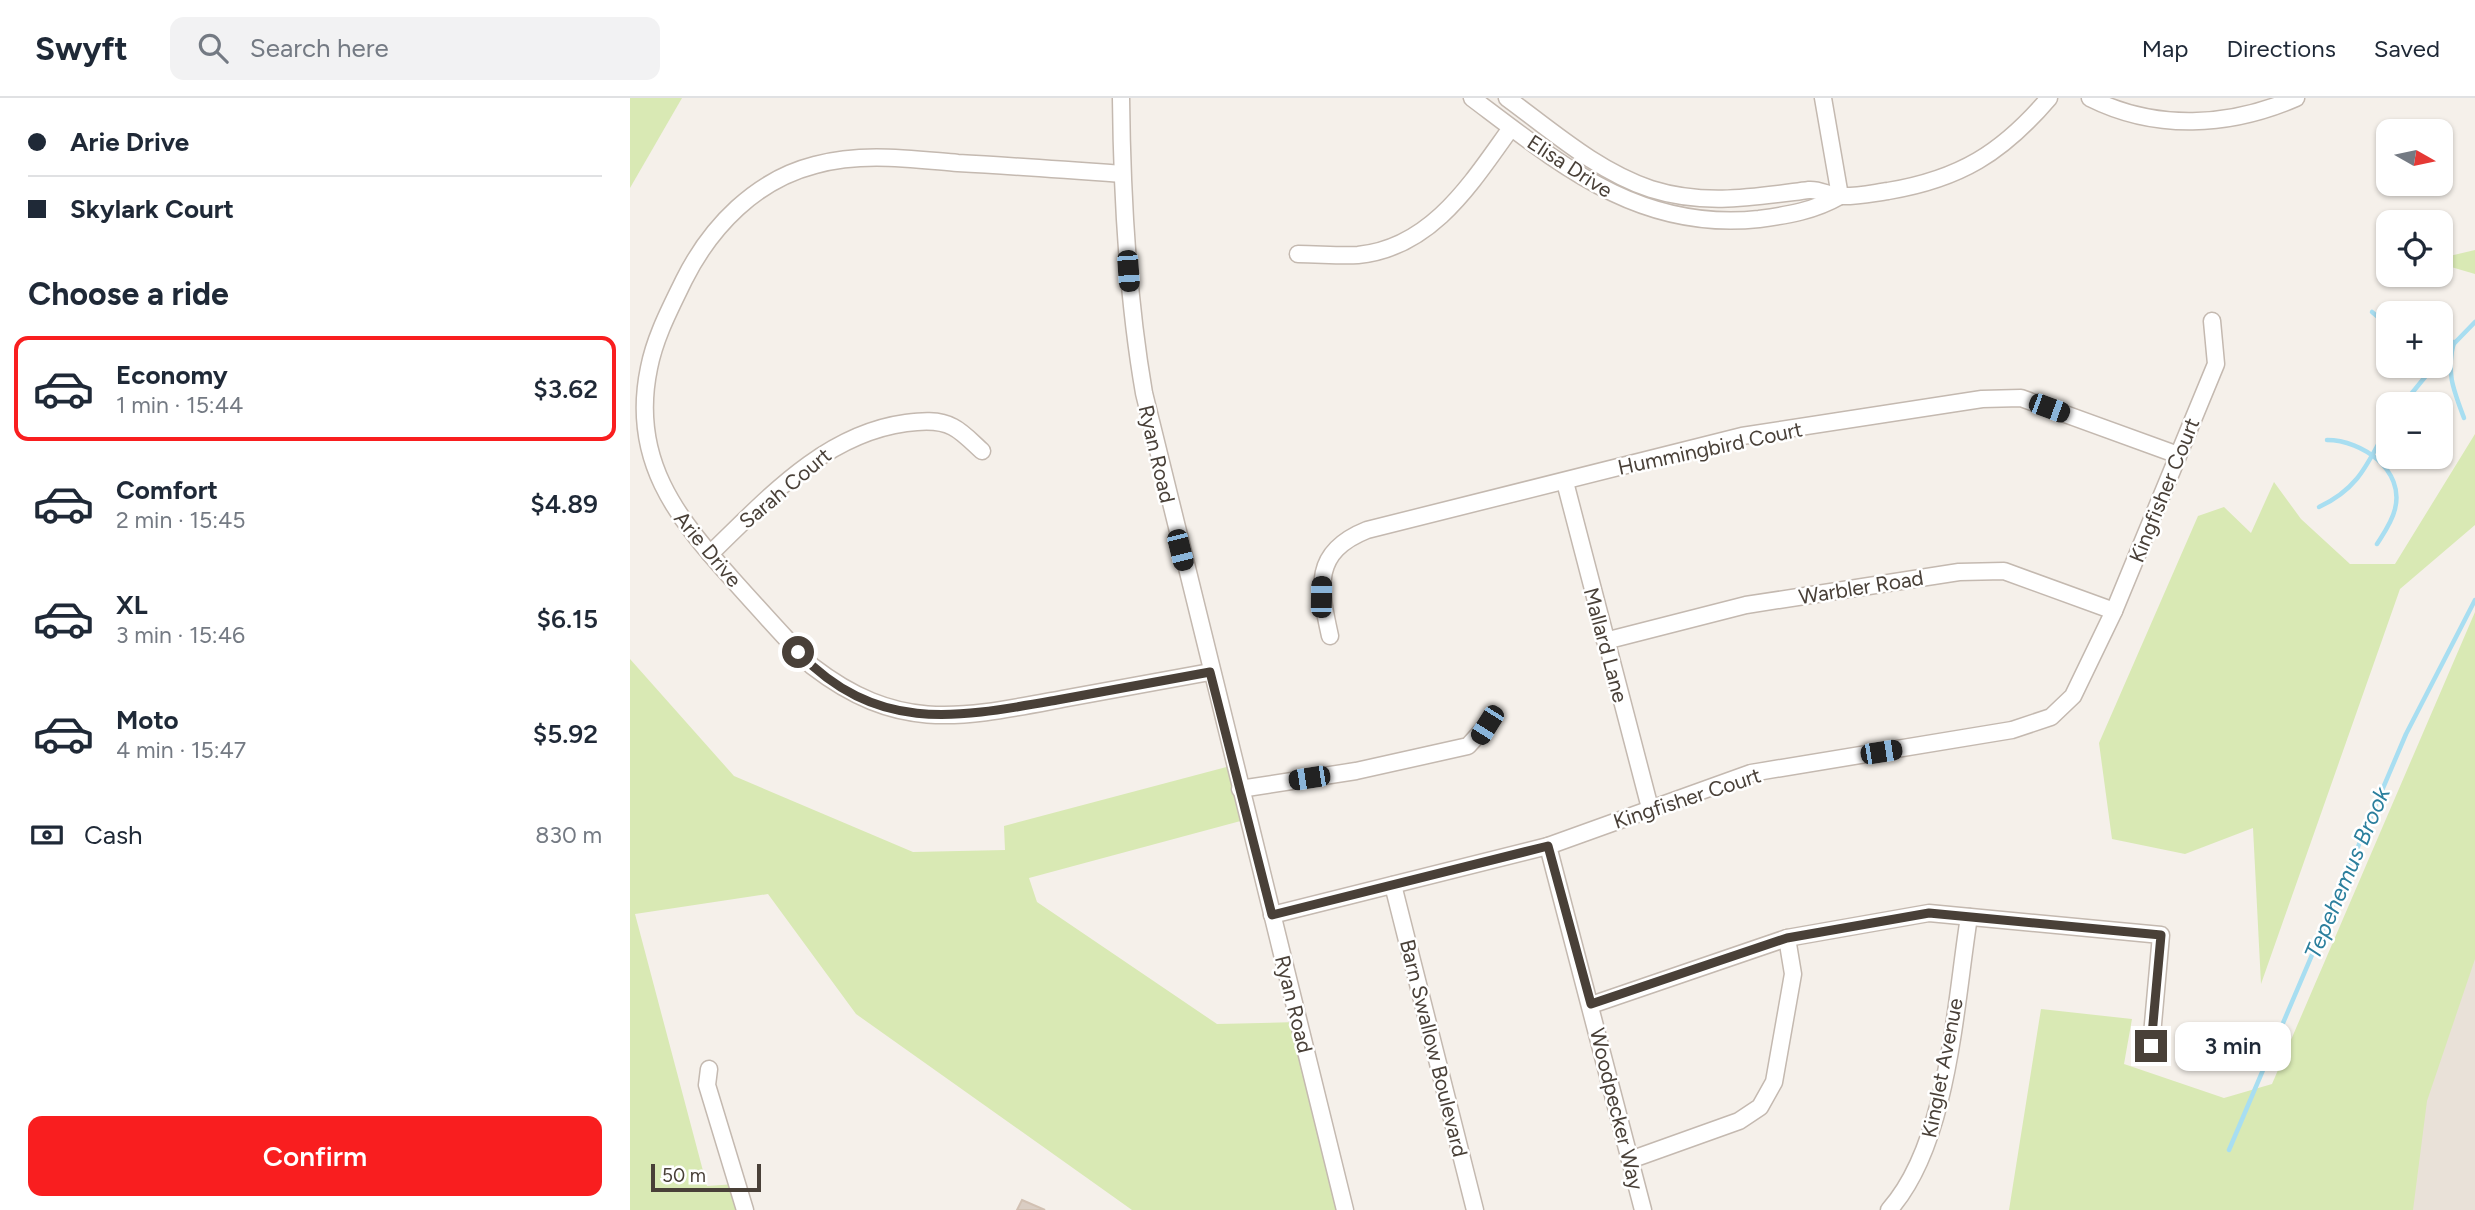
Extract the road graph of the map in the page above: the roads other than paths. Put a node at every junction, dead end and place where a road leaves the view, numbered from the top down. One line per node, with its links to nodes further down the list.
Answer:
1 (1121, 98): 10 (street, Ryan Road)
2 (1472, 98): 8 (street, Elisa Drive)
3 (1507, 98): 9 (street, Elisa Drive)
4 (1824, 98): 12 (street)
5 (2049, 98): 12 (street, Elisa Drive)
6 (2090, 98): 7 (street)
7 (2296, 98)
8 (1511, 128): 11 (street, Elisa Drive); 15 (street)
9 (1610, 170): 11 (street); 13 (street, Elisa Drive)
10 (1122, 174): 20 (street, Arie Drive); 24 (street, Ryan Road)
11 (1599, 189): 14 (street, Elisa Drive)
12 (1840, 196): 13 (street, Elisa Drive); 14 (street, Elisa Drive)
13 (1699, 200): 14 (street)
14 (1698, 219)
15 (1298, 254)
16 (2212, 321): 18 (street, Kingfisher Court)
17 (982, 451): 20 (street, Sarah Court)
18 (2178, 455): 19 (street, Hummingbird Court); 21 (street, Kingfisher Court)
19 (1565, 482): 22 (street, Hummingbird Court); 23 (street, Mallard Lane)
20 (710, 554): 24 (street, Arie Drive)
21 (2114, 611): 23 (street, Warbler Road); 27 (street, Kingfisher Court)
22 (1330, 636)
23 (1605, 641): 27 (street, Mallard Lane)
24 (1210, 672): 26 (street, Ryan Road)
25 (1487, 725): 26 (street)
26 (1240, 789): 30 (street, Ryan Road)
27 (1650, 808): 28 (street, Kingfisher Court)
28 (1548, 846): 29 (street, Kingfisher Court); 33 (street, Woodpecker Way)
29 (1392, 885): 30 (street, Kingfisher Court); 39 (street, Barn Swallow Boulevard)
30 (1272, 915): 38 (street, Ryan Road)
31 (1969, 917): 32 (street); 34 (street); 41 (street, Kinglet Avenue)
32 (1787, 938): 33 (street); 36 (street)
33 (1591, 1004): 36 (street, Woodpecker Way)
34 (2151, 1046)
35 (709, 1069): 37 (street)
36 (1630, 1160): 40 (street, Woodpecker Way)
37 (745, 1210)
38 (1345, 1210)
39 (1475, 1210)
40 (1643, 1210)
41 (1889, 1210)

